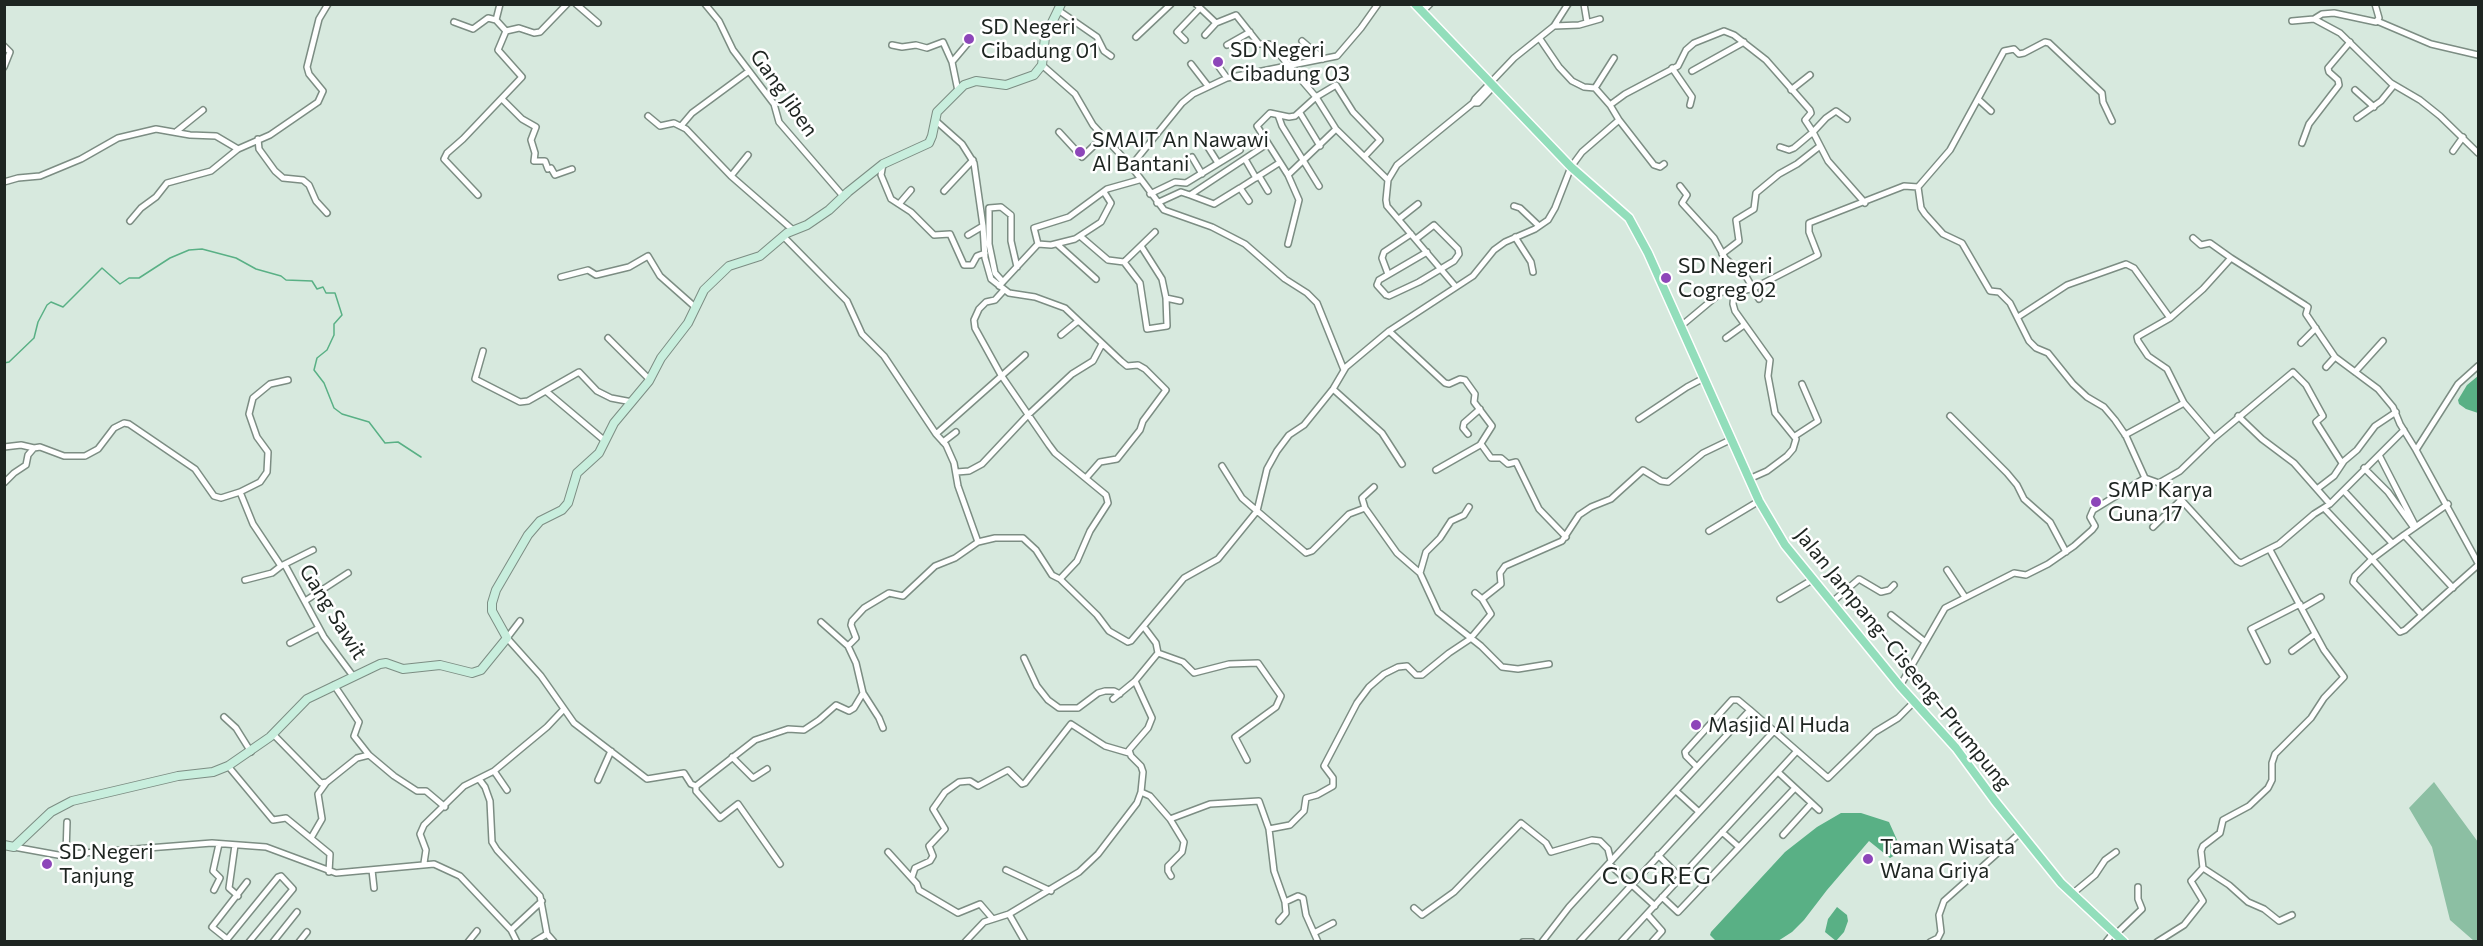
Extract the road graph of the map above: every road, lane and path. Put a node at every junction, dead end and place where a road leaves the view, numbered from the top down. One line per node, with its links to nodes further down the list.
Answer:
1 (328, 4): 84 (street)
2 (500, 4): 18 (street)
3 (567, 4): 26 (street)
4 (576, 4): 23 (street)
5 (705, 4): 50 (street, Gang Jiben)
6 (1171, 4): 29 (street)
7 (1378, 4): 42 (street)
8 (1415, 4): 15 (main road, Jalan Jampang–Ciseeng–Prumpung)
9 (1430, 4): 15 (street)
10 (1568, 4): 25 (street)
11 (1584, 4): 22 (street)
12 (2375, 4): 20 (street)
13 (1198, 6): 24 (street); 31 (street)
14 (1059, 7): 40 (street); 45 (street)
15 (1422, 12): 56 (main road, Jalan Jampang–Ciseeng–Prumpung)
16 (1600, 19): 22 (street)
17 (2314, 19): 19 (street); 20 (street); 34 (street)
18 (496, 20): 21 (street); 26 (street)
19 (2292, 21)
20 (2377, 21): 39 (street)
21 (454, 22)
22 (1587, 22): 25 (street)
23 (598, 23)
24 (1216, 23): 27 (street); 28 (street)
25 (1554, 26): 30 (street)
26 (506, 31): 62 (street)
27 (1250, 32): 37 (street); 46 (street)
28 (1205, 35)
29 (1137, 37)
30 (1540, 39): 56 (street); 57 (street)
31 (1185, 40)
32 (1302, 40): 42 (street)
33 (1744, 42): 49 (street); 51 (street); 58 (street)
34 (2350, 42): 54 (street); 85 (street)
35 (968, 43): 43 (street)
36 (892, 45): 43 (street)
37 (1227, 45)
38 (4, 46): 47 (street)
39 (2478, 55)
40 (1111, 56)
41 (1614, 58): 57 (street)
42 (1323, 59): 46 (street)
43 (952, 62): 60 (street)
44 (1191, 64): 55 (street)
45 (1042, 65): 60 (street); 82 (street)
46 (1286, 65): 53 (street); 61 (street)
47 (4, 67)
48 (1219, 67): 53 (street)
49 (1672, 68): 64 (street); 65 (street)
50 (749, 71): 77 (street); 126 (street, Gang Jiben)
51 (1692, 71)
52 (1810, 75): 58 (street)
53 (1227, 78): 55 (street)
54 (2394, 85): 66 (street); 83 (street)
55 (1208, 86): 105 (street)
56 (1492, 86): 106 (main road, Jalan Jampang–Ciseeng–Prumpung); 113 (street)
57 (1595, 88): 64 (street)
58 (1791, 90): 81 (street)
59 (2355, 90): 66 (street)
60 (958, 91): 74 (street)
61 (1316, 96): 69 (street); 78 (street); 96 (street)
62 (502, 99): 107 (street); 124 (street)
63 (1978, 100): 68 (street); 76 (street); 117 (street)
64 (1610, 105): 75 (street)
65 (1690, 105)
66 (2374, 107): 72 (street)
67 (202, 110): 79 (street)
68 (1990, 111)
69 (1299, 113): 70 (street); 88 (street)
70 (1278, 115): 87 (street); 100 (street)
71 (648, 116): 77 (street)
72 (2357, 118)
73 (1847, 119): 81 (street)
74 (935, 120): 99 (street); 103 (street)
75 (1619, 120): 104 (street); 106 (street)
76 (2112, 121)
77 (681, 126): 110 (street)
78 (1336, 129): 88 (street); 96 (street)
79 (176, 132): 91 (street); 114 (street)
80 (1059, 132): 82 (street)
81 (1813, 132): 89 (street); 90 (street)
82 (1104, 136): 105 (street)
83 (2463, 137): 93 (street); 94 (street)
84 (258, 139): 91 (street); 133 (street)
85 (2302, 143)
86 (1206, 144): 101 (street)
87 (1267, 144): 98 (street); 102 (street)
88 (1320, 146): 100 (street)
89 (1820, 146): 129 (street); 153 (street)
90 (1780, 147)
91 (238, 149): 135 (street)
92 (1239, 150): 101 (street)
93 (2453, 151)
94 (2478, 153)
95 (748, 155): 110 (street)
96 (1365, 156): 113 (street)
97 (1192, 158): 108 (street)
98 (1245, 159): 111 (street); 125 (street)
99 (973, 160): 120 (street); 136 (street)
100 (1304, 161): 109 (street); 115 (street)
101 (1218, 163): 108 (street)
102 (1279, 163): 109 (street); 111 (street)
103 (883, 164): 126 (street); 130 (street)
104 (1664, 164)
105 (1131, 166): 112 (street)
106 (1571, 166): 137 (street); 174 (main road, Jalan Jampang–Ciseeng–Prumpung)
107 (572, 169)
108 (1202, 174): 123 (street)
109 (1288, 175): 149 (street)
110 (731, 176): 138 (street)
111 (1257, 177): 118 (street); 121 (street)
112 (1139, 180): 122 (street); 123 (street)
113 (1388, 180): 134 (street)
114 (4, 182)
115 (1319, 186)
116 (1680, 186): 153 (street)
117 (1918, 187): 129 (street); 170 (street)
118 (1240, 188): 125 (street); 127 (street)
119 (911, 190): 130 (street)
120 (944, 191)
121 (1268, 191)
122 (1104, 192): 143 (street); 147 (street)
123 (1150, 194): 128 (street)
124 (478, 195)
125 (1190, 195): 128 (street)
126 (843, 196): 138 (street)
127 (1249, 201)
128 (1157, 203): 188 (street)
129 (1865, 203): 164 (street)
130 (899, 204): 152 (street)
131 (1418, 204): 134 (street)
132 (1514, 206): 137 (street)
133 (327, 213)
134 (1399, 219): 140 (street)
135 (130, 221)
136 (983, 226): 141 (street); 152 (street)
137 (1539, 226): 144 (street)
138 (793, 230): 142 (street)
139 (1155, 232): 150 (street)
140 (1411, 234): 146 (street); 159 (street)
141 (968, 235)
142 (783, 236): 169 (street); 207 (street)
143 (1080, 236): 148 (street); 155 (street)
144 (1515, 237): 158 (street); 163 (street)
145 (2193, 238): 154 (street)
146 (1416, 239): 151 (street); 157 (street)
147 (1038, 244): 148 (street); 156 (street)
148 (1057, 244): 161 (street)
149 (1288, 244)
150 (1141, 246): 155 (street); 166 (street)
151 (1427, 252): 157 (street); 159 (street)
152 (985, 253): 162 (street)
153 (1722, 254): 164 (street)
154 (2231, 258): 171 (street); 175 (street)
155 (1124, 262): 166 (street)
156 (1017, 267): 162 (street); 162 (street)
157 (1440, 269): 159 (street); 163 (street)
158 (1533, 272)
159 (1388, 274)
160 (561, 277): 169 (street)
161 (1096, 279)
162 (1002, 286): 172 (street); 190 (street)
163 (1456, 287): 176 (street)
164 (1754, 288): 165 (street); 167 (street)
165 (1734, 292): 173 (street); 174 (street)
166 (1166, 298): 168 (street)
167 (1759, 299)
168 (1180, 301)
169 (695, 307): 193 (street)
170 (2018, 317): 171 (street); 209 (street)
171 (2170, 318): 198 (street)
172 (1078, 321): 177 (street); 182 (street)
173 (1744, 325): 179 (street); 210 (street)
174 (1681, 326): 191 (main road, Jalan Jampang–Ciseeng–Prumpung)
175 (2316, 328): 181 (street); 185 (street)
176 (1389, 331): 188 (street); 199 (street)
177 (1061, 334)
178 (608, 338): 193 (street)
179 (1726, 338)
180 (2383, 341): 189 (street)
181 (2301, 343)
182 (1102, 344): 201 (street); 226 (street)
183 (483, 351): 196 (street)
184 (1025, 355): 190 (street)
185 (2335, 357): 187 (street); 189 (street)
186 (2478, 366): 218 (street)
187 (2326, 367)
188 (1344, 370): 195 (street)
189 (2355, 372): 200 (street)
190 (1001, 375): 201 (street); 207 (street)
191 (1704, 378): 204 (street); 212 (main road, Jalan Jampang–Ciseeng–Prumpung)
192 (288, 380): 234 (street)
193 (650, 380): 197 (street)
194 (1802, 384): 210 (street)
195 (1333, 389): 221 (street); 241 (street)
196 (547, 392): 197 (street); 213 (street)
197 (632, 402): 213 (street)
198 (2184, 403): 209 (street); 211 (street)
199 (1480, 409): 208 (street); 215 (street)
200 (2396, 412): 205 (street); 220 (street)
201 (1028, 415): 225 (street); 226 (street)
202 (1950, 416): 251 (street)
203 (2238, 416): 211 (street); 220 (street); 232 (street)
204 (1639, 419)
205 (2404, 430): 218 (street); 219 (street)
206 (956, 432): 214 (street)
207 (936, 434): 214 (street)
208 (1468, 434)
209 (2125, 435): 227 (street)
210 (1796, 436): 228 (street)
211 (2214, 438): 229 (street)
212 (1730, 440): 228 (main road, Jalan Jampang–Ciseeng–Prumpung); 246 (street)
213 (605, 441): 278 (street)
214 (943, 442): 225 (street)
215 (1481, 444): 224 (street); 246 (street)
216 (4, 447): 217 (street)
217 (34, 448): 230 (street); 234 (street)
218 (2416, 450): 237 (street)
219 (2379, 455): 223 (street); 243 (street)
220 (2342, 463): 232 (street)
221 (1402, 464)
222 (1222, 466): 241 (street)
223 (2364, 468): 233 (street); 243 (street)
224 (1436, 470)
225 (957, 472): 247 (street)
226 (1086, 478): 258 (street)
227 (2145, 478): 229 (street); 251 (street)
228 (1749, 480): 236 (main road, Jalan Jampang–Ciseeng–Prumpung)
229 (2164, 481): 235 (street)
230 (4, 483)
231 (1374, 487): 240 (street)
232 (2317, 489): 238 (street)
233 (2344, 491): 238 (street); 248 (street)
234 (240, 492): 254 (street, Gang Sawit)
235 (2181, 500): 242 (street); 250 (street)
236 (1759, 501): 244 (street); 260 (main road, Jalan Jampang–Ciseeng–Prumpung)
237 (2448, 504): 243 (street); 253 (street)
238 (2327, 506): 250 (street); 252 (street)
239 (1469, 507): 257 (street)
240 (1365, 508): 241 (street); 257 (street)
241 (1257, 511): 275 (street)
242 (2153, 527)
243 (2415, 527): 245 (street)
244 (1709, 531)
245 (2404, 535): 248 (street); 262 (street)
246 (1566, 537): 266 (street)
247 (978, 542): 258 (street); 282 (street)
248 (2392, 543): 252 (street)
249 (313, 550): 254 (street)
250 (2270, 550): 270 (street)
251 (2066, 552): 264 (street)
252 (2372, 559): 272 (street); 272 (street)
253 (2478, 564): 262 (street)
254 (283, 565): 259 (street); 268 (street, Gang Sawit)
255 (1947, 570): 264 (street)
256 (348, 573): 268 (street)
257 (1420, 573): 279 (street)
258 (1060, 579): 275 (street)
259 (245, 580)
260 (1812, 580): 267 (street); 269 (main road, Jalan Jampang–Ciseeng–Prumpung)
261 (1894, 585): 269 (street)
262 (2452, 588): 272 (street)
263 (1475, 593): 266 (street)
264 (1965, 597): 280 (street)
265 (2321, 597): 270 (street)
266 (1482, 599): 279 (street)
267 (1780, 599)
268 (305, 601): 276 (street, Gang Sawit)
269 (1831, 603): 291 (main road, Jalan Jampang–Ciseeng–Prumpung)
270 (2301, 606): 277 (street); 286 (street)
271 (1891, 615): 280 (street)
272 (2422, 615)
273 (520, 621): 278 (street)
274 (821, 622): 282 (street)
275 (1144, 627): 284 (street)
276 (319, 628): 281 (street); 288 (street, Gang Sawit)
277 (2315, 634): 283 (street); 345 (street)
278 (507, 638): 288 (street); 296 (street)
279 (1470, 639): 287 (street); 328 (street)
280 (1924, 641): 291 (street)
281 (290, 643)
282 (848, 646): 292 (street)
283 (2292, 651)
284 (1158, 653): 289 (street); 308 (street)
285 (1024, 658): 293 (street)
286 (2267, 661)
287 (1549, 664)
288 (353, 676): 290 (street)
289 (1135, 681): 293 (street); 305 (street)
290 (334, 685): 301 (street); 306 (street)
291 (1900, 686): 295 (main road, Jalan Jampang–Ciseeng–Prumpung)
292 (863, 693): 299 (street); 307 (street)
293 (1120, 694): 294 (street)
294 (1113, 699)
295 (1914, 702): 304 (street); 330 (main road, Jalan Jampang–Ciseeng–Prumpung)
296 (564, 709): 302 (street); 312 (street)
297 (1750, 710): 300 (street); 310 (street); 310 (street)
298 (224, 717): 303 (street)
299 (883, 728)
300 (1774, 731): 304 (street); 325 (street)
301 (273, 734): 303 (street); 316 (street)
302 (611, 751): 315 (street); 317 (street)
303 (251, 752): 309 (street)
304 (1796, 752): 313 (street)
305 (1130, 753): 321 (street); 351 (street)
306 (369, 755): 316 (street); 323 (street)
307 (732, 758): 311 (street); 317 (street)
308 (1247, 760)
309 (228, 766): 332 (street); 336 (street)
310 (1697, 767): 320 (street)
311 (767, 769)
312 (494, 771): 314 (street); 319 (street)
313 (1778, 772): 318 (street); 329 (street)
314 (479, 779): 323 (street); 361 (street)
315 (598, 780)
316 (327, 782): 332 (street)
317 (696, 786): 344 (street)
318 (1794, 789): 322 (street); 337 (street)
319 (507, 790)
320 (1676, 791): 325 (street); 342 (street)
321 (1141, 792): 326 (street); 357 (street)
322 (1811, 804): 324 (street); 331 (street)
323 (445, 807): 343 (street)
324 (1819, 810)
325 (1698, 811): 341 (street)
326 (1170, 819): 328 (street); 349 (street)
327 (67, 822): 340 (street)
328 (1269, 829): 362 (street)
329 (1722, 832): 337 (street); 350 (street)
330 (2020, 833): 358 (main road, Jalan Jampang–Ciseeng–Prumpung); 395 (street)
331 (1783, 835)
332 (311, 838): 348 (street)
333 (219, 844): 335 (street); 340 (street); 356 (street)
334 (4, 845): 336 (street)
335 (235, 845): 348 (street); 359 (street)
336 (14, 847): 340 (street)
337 (1740, 847): 360 (street)
338 (888, 852): 351 (street)
339 (2116, 852): 358 (street)
340 (66, 854)
341 (1658, 855): 350 (street); 353 (street)
342 (1610, 862): 353 (street); 364 (street); 391 (street)
343 (424, 863): 346 (street); 372 (street)
344 (780, 864)
345 (2203, 868): 368 (street); 398 (street)
346 (372, 870): 348 (street); 355 (street)
347 (1006, 870): 357 (street)
348 (328, 872)
349 (1171, 876)
350 (1680, 876): 360 (street)
351 (912, 877): 369 (street)
352 (247, 882): 359 (street)
353 (1632, 885): 363 (street); 392 (street)
354 (2138, 887): 376 (street)
355 (374, 888)
356 (214, 890)
357 (1051, 891): 366 (street)
358 (2072, 894): 376 (main road, Jalan Jampang–Ciseeng–Prumpung)
359 (238, 896): 378 (street)
360 (1662, 897): 363 (street)
361 (542, 901): 372 (street); 377 (street)
362 (1285, 902): 370 (street); 375 (street)
363 (1654, 906): 367 (street)
364 (1414, 908)
365 (297, 912): 380 (street)
366 (1010, 915): 369 (street); 387 (street)
367 (1647, 915): 393 (street); 394 (street)
368 (2292, 915)
369 (992, 918): 386 (street)
370 (1279, 921)
371 (1333, 922): 375 (street)
372 (511, 930): 383 (street)
373 (477, 931): 382 (street)
374 (307, 932): 381 (street)
375 (1314, 933): 388 (street)
376 (2115, 933): 396 (street); 397 (main road, Jalan Jampang–Ciseeng–Prumpung)
377 (547, 934): 384 (street); 385 (street)
378 (226, 940): 379 (street)
379 (249, 942)
380 (273, 942)
381 (299, 942)
382 (468, 942)
383 (517, 942)
384 (534, 942)
385 (554, 942)
386 (965, 942)
387 (1025, 942)
388 (1318, 942)
389 (1523, 942): 390 (street)
390 (1532, 942)
391 (1542, 942)
392 (1579, 942)
393 (1621, 942)
394 (1652, 942)
395 (1930, 942)
396 (2106, 942)
397 (2124, 942)
398 (2157, 942)

